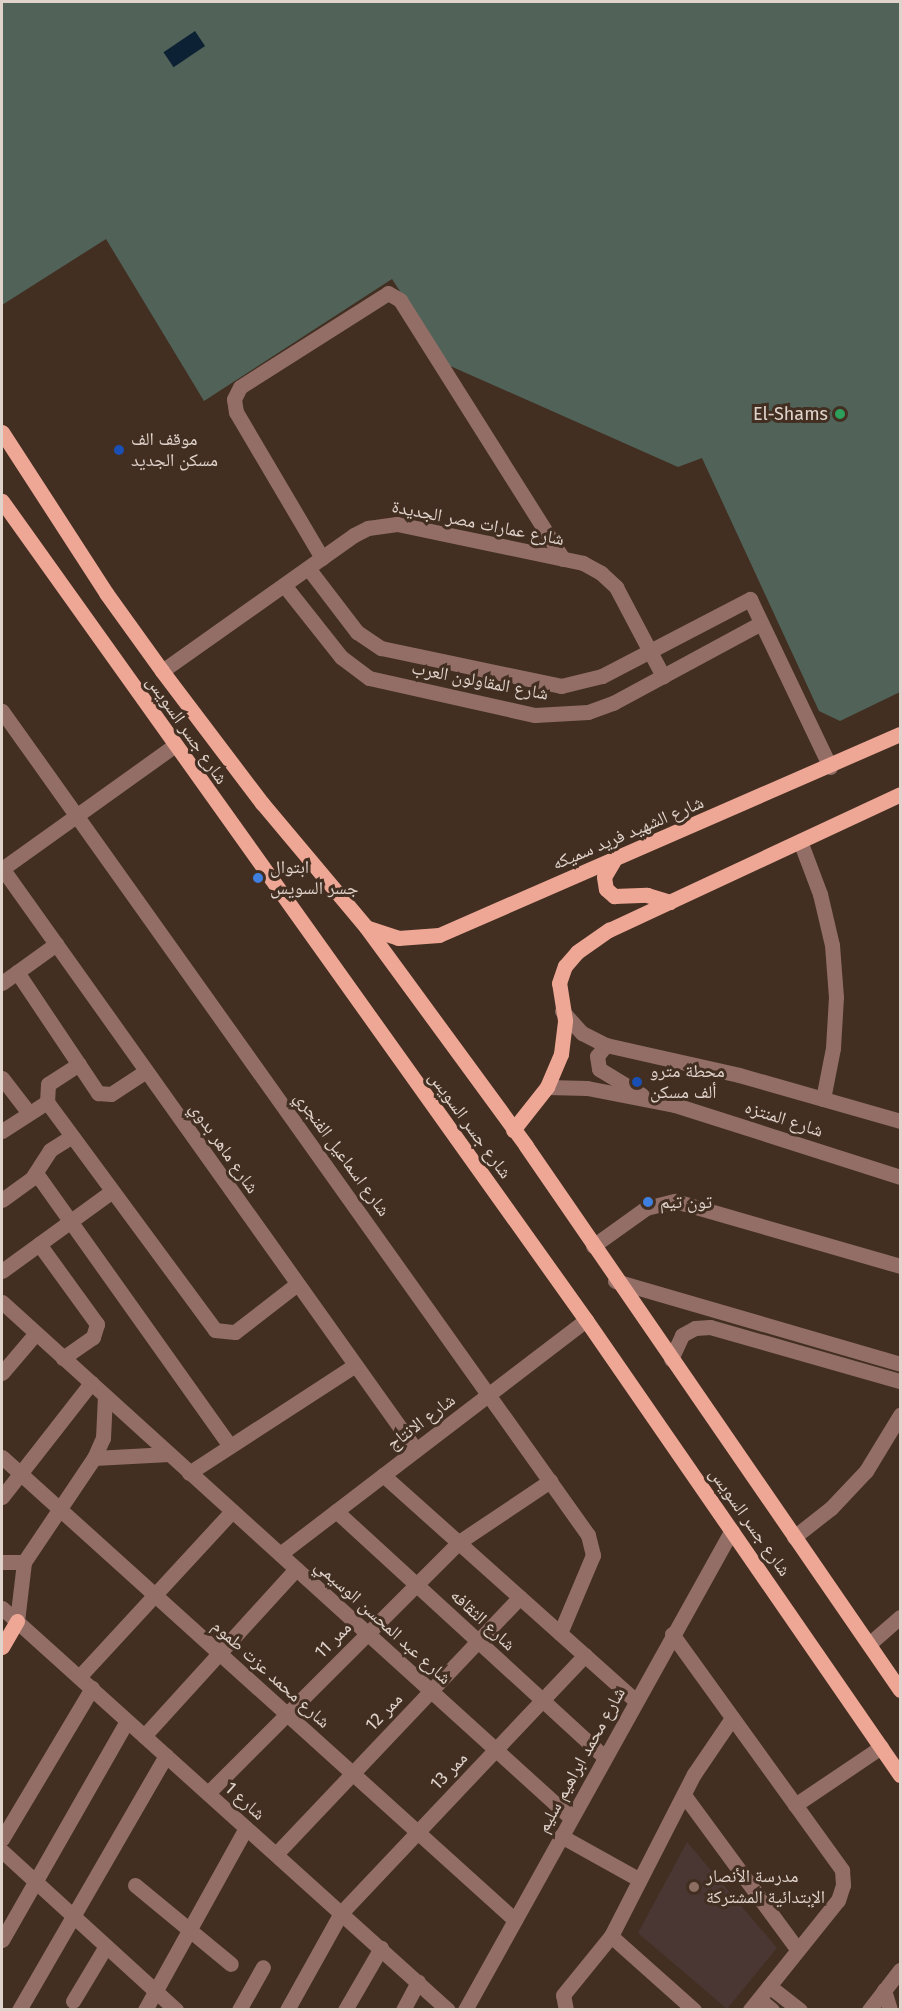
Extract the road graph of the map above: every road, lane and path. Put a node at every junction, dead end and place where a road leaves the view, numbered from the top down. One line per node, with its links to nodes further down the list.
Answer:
1 (2, 432): 9 (main road, شارع جسر السويس)
2 (2, 501): 13 (main road, شارع جسر السويس)
3 (322, 558): 4 (street, شارع عمارات مصر الجديدة); 4 (street); 5 (street, شارع عمارات مصر الجديدة)
4 (563, 559): 8 (street, شارع عمارات مصر الجديدة)
5 (308, 568): 6 (street, شارع عمارات مصر الجديدة); 8 (street, شارع المقاولون العرب)
6 (284, 585): 9 (street, شارع عمارات مصر الجديدة); 10 (street, شارع المقاولون العرب)
7 (761, 623): 8 (street, شارع المقاولون العرب); 10 (street, شارع المقاولون العرب); 14 (street)
8 (650, 651): 10 (street, شارع عمارات مصر الجديدة)
9 (162, 671): 21 (main road, شارع جسر السويس)
10 (663, 676)
11 (2, 711): 16 (street, شارع اسماعيل الفنجري)
12 (900, 735): 14 (main road, شارع الشهيد فريد سميكه)
13 (174, 746): 16 (street); 52 (main road, شارع جسر السويس)
14 (830, 766): 18 (main road, شارع الشهيد فريد سميكه)
15 (900, 794): 17 (main road)
16 (77, 816): 19 (street); 62 (street, شارع اسماعيل الفنجري)
17 (800, 841): 20 (main road); 31 (street)
18 (613, 862): 20 (main road); 21 (main road, شارع الشهيد فريد سميكه)
19 (2, 868): 22 (street, شارع ماهر بدوي)
20 (670, 902): 25 (main road)
21 (366, 927): 36 (main road, شارع جسر السويس)
22 (56, 944): 23 (street); 28 (street, شارع ماهر بدوي)
23 (17, 972): 24 (street); 27 (street)
24 (2, 983)
25 (562, 1011): 26 (street, شارع المنتزه); 30 (main road)
26 (606, 1045): 31 (street, شارع المنتزه); 32 (street)
27 (78, 1064): 28 (street); 33 (street)
28 (146, 1071): 49 (street, شارع ماهر بدوي)
29 (2, 1078): 34 (street)
30 (547, 1087): 32 (street, شارع المنتزه); 36 (main road)
31 (823, 1100): 35 (street, شارع المنتزه)
32 (652, 1101): 40 (street, شارع المنتزه)
33 (47, 1102): 34 (street); 38 (street)
34 (29, 1113): 37 (street)
35 (900, 1121)
36 (513, 1130): 45 (main road, شارع جسر السويس)
37 (2, 1131)
38 (72, 1136): 39 (street); 41 (street)
39 (36, 1173): 42 (street); 43 (street)
40 (900, 1177)
41 (112, 1191): 43 (street); 49 (street)
42 (2, 1200)
43 (70, 1221): 44 (street); 65 (street)
44 (39, 1244): 47 (street); 55 (street)
45 (593, 1246): 46 (street); 48 (main road, شارع جسر السويس)
46 (900, 1266)
47 (2, 1271)
48 (615, 1281): 51 (street); 56 (main road, شارع جسر السويس)
49 (297, 1284): 58 (street, شارع ماهر بدوي)
50 (2, 1302): 54 (street, شارع عبد المحسن الوسيمي)
51 (698, 1305): 53 (street); 57 (street)
52 (586, 1320): 62 (street, شارع الانتاج); 78 (main road, شارع جسر السويس)
53 (703, 1327): 56 (street); 60 (street)
54 (36, 1333): 55 (street, شارع عبد المحسن الوسيمي); 59 (street)
55 (63, 1358): 61 (street, شارع عبد المحسن الوسيمي)
56 (671, 1359): 79 (main road, شارع جسر السويس)
57 (900, 1364)
58 (355, 1365): 65 (street); 66 (street, شارع ماهر بدوي)
59 (2, 1373)
60 (900, 1381)
61 (91, 1383): 63 (street, شارع عبد المحسن الوسيمي); 70 (street)
62 (490, 1394): 66 (street, شارع الانتاج); 73 (street, شارع اسماعيل الفنجري)
63 (105, 1396): 67 (street, شارع عبد المحسن الوسيمي); 69 (street)
64 (900, 1415): 79 (street)
65 (230, 1446): 71 (street)
66 (416, 1450): 72 (street, شارع الانتاج)
67 (169, 1454): 69 (street); 71 (street, شارع عبد المحسن الوسيمي)
68 (2, 1457): 70 (street, شارع محمد عزت طموم)
69 (94, 1458): 75 (street)
70 (20, 1473): 74 (street); 75 (street, شارع محمد عزت طموم)
71 (189, 1473): 76 (street, شارع عبد المحسن الوسيمي)
72 (383, 1475): 77 (street, شارع الانتاج); 80 (street)
73 (550, 1481): 80 (street, ممر 11); 91 (street, شارع اسماعيل الفنجري)
74 (2, 1497)
75 (60, 1509): 83 (street); 86 (street, شارع محمد عزت طموم)
76 (232, 1511): 81 (street, شارع عبد المحسن الوسيمي); 86 (street)
77 (336, 1511): 81 (street, شارع الانتاج); 85 (street, شارع الثقافه)
78 (732, 1530): 93 (street, شارع محمد ابراهيم سليم); 109 (main road, شارع جسر السويس)
79 (794, 1537): 95 (main road, شارع جسر السويس)
80 (459, 1542): 85 (street, ممر 11); 87 (street)
81 (280, 1554): 84 (street, شارع عبد المحسن الوسيمي)
82 (2, 1562): 83 (street)
83 (24, 1562): 90 (street)
84 (296, 1569): 92 (street, شارع عبد المحسن الوسيمي); 97 (street)
85 (416, 1585): 92 (street, ممر 11); 94 (street, شارع الثقافه)
86 (155, 1595): 97 (street, شارع محمد عزت طموم); 99 (street)
87 (520, 1597): 91 (street); 94 (street, ممر 12)
88 (2, 1608): 90 (street, شارع 1)
89 (900, 1617): 95 (street)
90 (17, 1621): 96 (main road); 99 (street, شارع 1)
91 (560, 1633): 98 (street)
92 (367, 1634): 102 (street, شارع عبد المحسن الوسيمي); 105 (street, ممر 11)
93 (672, 1634): 104 (street, شارع محمد ابراهيم سليم); 106 (street)
94 (478, 1641): 102 (street, ممر 12); 103 (street, شارع الثقافه)
95 (869, 1644): 101 (main road, شارع جسر السويس)
96 (2, 1647)
97 (219, 1653): 105 (street, شارع محمد عزت طموم); 108 (street)
98 (585, 1655): 103 (street, ممر 13); 104 (street)
99 (79, 1677): 100 (street, شارع 1)
100 (92, 1688): 107 (street, شارع 1); 122 (street)
101 (900, 1690)
102 (431, 1691): 110 (street, شارع عبد المحسن الوسيمي); 113 (street, ممر 12)
103 (542, 1701): 110 (street, ممر 13); 112 (street, شارع الثقافه)
104 (636, 1701): 112 (street, شارع محمد ابراهيم سليم)
105 (287, 1714): 113 (street, شارع محمد عزت طموم); 115 (street, ممر 11)
106 (732, 1718): 116 (street); 117 (street)
107 (127, 1721): 108 (street, شارع 1); 126 (street)
108 (144, 1736): 111 (street, شارع 1)
109 (881, 1747): 114 (main road, شارع جسر السويس); 117 (street)
110 (495, 1750): 118 (street, شارع عبد المحسن الوسيمي); 120 (street, ممر 13)
111 (166, 1755): 115 (street, شارع 1); 129 (street)
112 (604, 1758): 118 (street, شارع محمد ابراهيم سليم)
113 (353, 1774): 120 (street, شارع محمد عزت طموم); 124 (street, ممر 12)
114 (900, 1775)
115 (208, 1793): 119 (street, شارع 1)
116 (684, 1795): 125 (street); 136 (street)
117 (795, 1805): 136 (street)
118 (571, 1818): 121 (street, شارع محمد ابراهيم سليم)
119 (246, 1828): 124 (street, شارع 1); 131 (street)
120 (417, 1832): 128 (street, ممر 13); 130 (street, شارع محمد عزت طموم)
121 (561, 1836): 125 (street); 130 (street, شارع محمد ابراهيم سليم)
122 (2, 1839)
123 (2, 1851): 126 (street)
124 (276, 1854): 128 (street, شارع 1)
125 (640, 1880): 132 (street)
126 (35, 1881): 129 (street); 133 (street)
127 (135, 1885): 131 (street)
128 (341, 1913): 135 (street, شارع 1); 151 (street, ممر 13)
129 (73, 1916): 134 (street); 147 (street)
130 (515, 1920): 155 (street, شارع محمد ابراهيم سليم)
131 (189, 1930): 137 (street); 142 (street)
132 (611, 1936): 146 (street); 156 (street)
133 (2, 1940)
134 (106, 1946): 142 (street); 144 (street)
135 (381, 1948): 140 (street, شارع 1); 152 (street)
136 (798, 1950): 141 (street)
137 (231, 1964)
138 (263, 1967): 150 (street)
139 (900, 1970): 143 (street)
140 (418, 1982): 153 (street); 154 (street, شارع 1)
141 (769, 1986): 145 (street); 158 (street)
142 (155, 1990): 148 (street); 149 (street)
143 (884, 1990): 159 (street); 160 (street)
144 (73, 2001)
145 (754, 2004): 157 (street)
146 (564, 2005)
147 (19, 2010)
148 (145, 2010)
149 (176, 2010)
150 (239, 2010)
151 (287, 2010)
152 (345, 2010)
153 (403, 2010)
154 (448, 2010)
155 (465, 2010)
156 (694, 2010)
157 (772, 2010)
158 (800, 2010)
159 (869, 2010)
160 (890, 2010)

